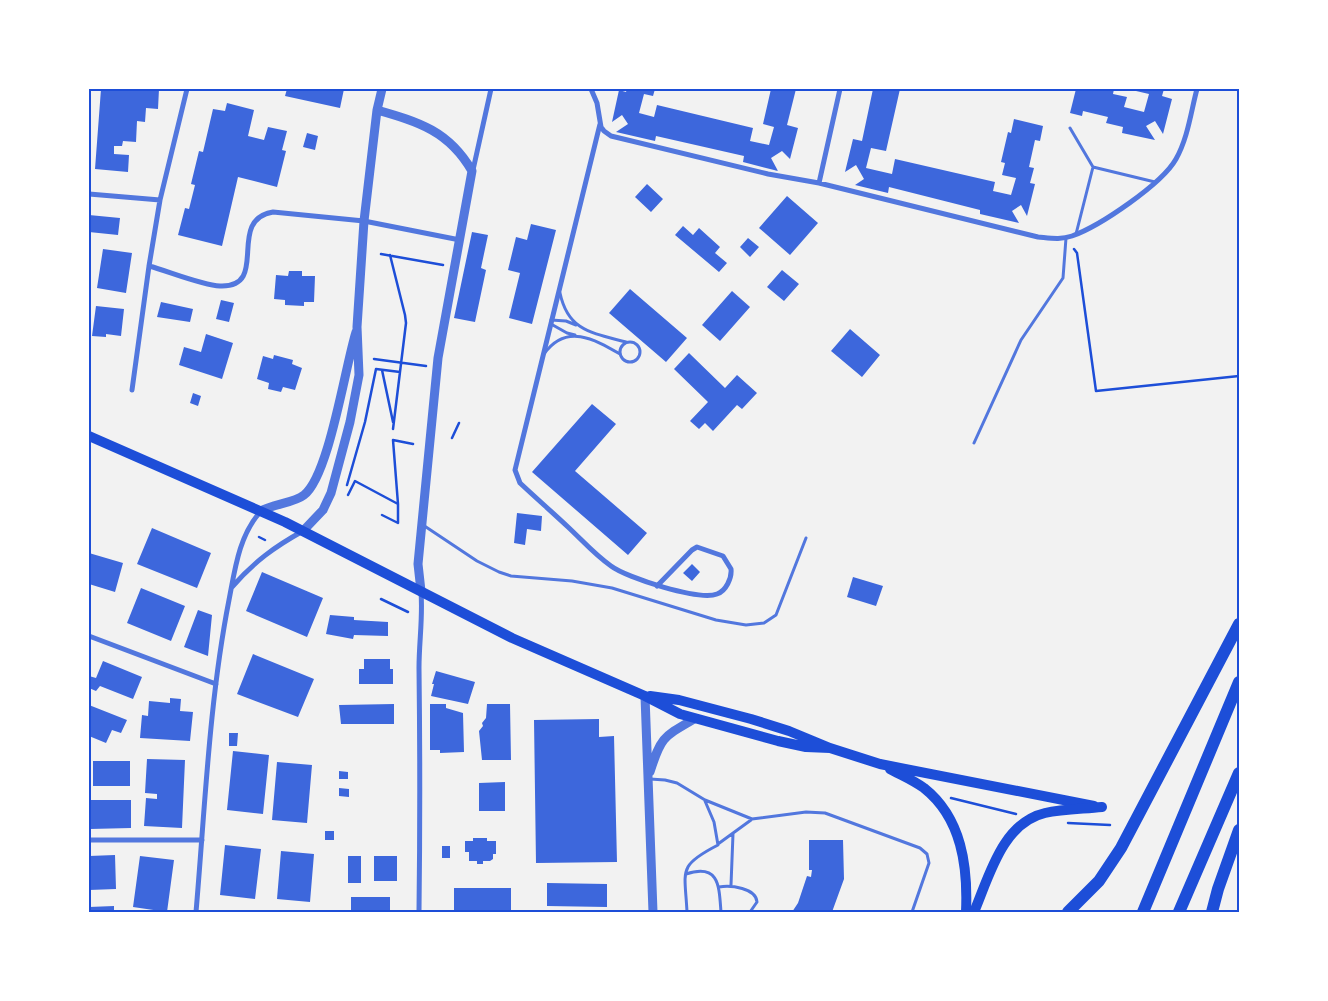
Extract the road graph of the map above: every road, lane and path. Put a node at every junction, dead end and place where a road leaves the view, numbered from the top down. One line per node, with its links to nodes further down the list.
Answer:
1 (187, 89): 15 (street)
2 (382, 89): 7 (street)
3 (491, 89): 11 (street)
4 (590, 89): 8 (street)
5 (840, 89): 13 (street)
6 (1197, 89): 12 (street)
7 (377, 110): 11 (street); 16 (street)
8 (600, 124): 13 (street); 24 (street)
9 (1070, 128): 10 (lane)
10 (1094, 168): 12 (lane); 17 (lane)
11 (472, 170): 19 (street)
12 (1155, 182): 17 (street)
13 (819, 183): 18 (street)
14 (89, 194): 15 (street)
15 (160, 200): 22 (street)
16 (364, 221): 19 (street); 22 (street); 27 (street)
17 (1076, 234): 18 (street)
18 (1066, 237): 37 (path); 44 (lane)
19 (460, 240): 53 (street)
20 (381, 254): 21 (path)
21 (390, 255): 23 (path); 33 (path)
22 (149, 266): 38 (street)
23 (445, 266)
24 (559, 288): 25 (street); 26 (lane)
25 (551, 322): 26 (lane); 28 (lane); 32 (street)
26 (576, 325): 29 (lane)
27 (357, 327): 51 (street); 54 (street)
28 (578, 335): 30 (lane); 32 (lane)
29 (626, 342): 30 (lane); 30 (lane)
30 (620, 354)
31 (374, 359): 33 (path)
32 (541, 361): 58 (street)
33 (401, 362): 34 (path); 36 (path)
34 (426, 366)
35 (382, 370): 36 (path); 40 (path); 47 (path)
36 (400, 372): 40 (path)
37 (1239, 376)
38 (132, 390)
39 (459, 423): 43 (path)
40 (394, 425): 41 (path)
41 (393, 429)
42 (89, 436): 51 (main road)
43 (452, 438)
44 (974, 443)
45 (413, 444): 50 (path)
46 (343, 482): 47 (path)
47 (347, 485): 48 (path)
48 (352, 487): 49 (path); 50 (path)
49 (348, 495)
50 (398, 504): 52 (path)
51 (261, 511): 54 (main road); 59 (street)
52 (382, 515)
53 (423, 524): 56 (lane); 60 (street)
54 (303, 531): 59 (street); 60 (main road)
55 (259, 537): 57 (path)
56 (806, 538)
57 (265, 540)
58 (657, 586): 58 (street)
59 (232, 587): 66 (street)
60 (421, 592): 67 (main road); 86 (street)
61 (381, 599): 62 (path)
62 (408, 612)
63 (1239, 624): 94 (highway)
64 (89, 636): 66 (street)
65 (1239, 682): 95 (highway)
66 (216, 684): 80 (street)
67 (645, 696): 68 (main road); 69 (main road); 72 (street)
68 (694, 718): 69 (main road); 72 (street)
69 (830, 748): 70 (main road)
70 (880, 764): 92 (main road); 93 (main road)
71 (1239, 773): 96 (highway)
72 (648, 779): 74 (lane); 87 (street)
73 (951, 798): 75 (path)
74 (705, 800): 76 (lane); 81 (lane)
75 (1024, 816)
76 (752, 819): 78 (lane); 91 (lane)
77 (1239, 830): 97 (highway)
78 (733, 834): 81 (lane); 83 (lane)
79 (89, 840): 80 (street)
80 (202, 840): 85 (street)
81 (718, 845): 82 (lane)
82 (686, 874): 84 (lane); 88 (lane)
83 (731, 885): 84 (lane); 90 (lane)
84 (719, 887): 89 (lane)
85 (196, 912)
86 (419, 912)
87 (653, 912)
88 (687, 912)
89 (721, 912)
90 (750, 912)
91 (912, 912)
92 (966, 912)
93 (974, 912)
94 (1068, 912)
95 (1143, 912)
96 (1178, 912)
97 (1212, 912)

